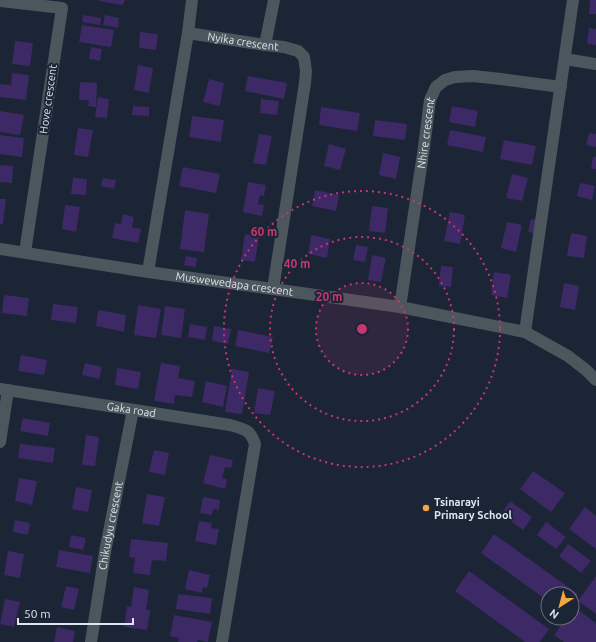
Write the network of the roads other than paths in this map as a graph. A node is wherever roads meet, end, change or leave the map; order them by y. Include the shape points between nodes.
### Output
1 (192, 0) edge
2 (274, 0) edge
3 (573, 0) edge
4 (0, 1) edge
5 (62, 4) edge
6 (188, 33) junction
7 (265, 45) junction
8 (565, 59) junction
9 (596, 64) edge
10 (561, 87) junction
11 (0, 249) edge
12 (26, 252) junction
13 (148, 272) junction
14 (273, 289) junction
15 (400, 307) junction
16 (525, 332) junction
17 (596, 380) edge
18 (4, 390) edge
19 (133, 410) junction
20 (0, 442) edge
21 (91, 642) edge
22 (222, 642) edge

1 - 6 street
2 - 7 street
3 - 8 street
4 - 5 street, Hove crescent
5 - 12 street, Hove crescent
6 - 7 street, Nyika crescent
6 - 13 street
7 - 14 street, Nyika crescent via 298,51 304,57 306,71
8 - 9 street
8 - 10 street
10 - 15 street, Nhire crescent via 473,76 455,77 445,80 436,87 430,100
10 - 16 street
11 - 12 street, Muswewedapa crescent
12 - 13 street, Muswewedapa crescent
13 - 14 street, Muswewedapa crescent
14 - 15 street, Muswewedapa crescent
15 - 16 street, Muswewedapa crescent
16 - 17 street, Muswewedapa crescent via 568,356
18 - 19 street, Gaka road
18 - 20 street
19 - 21 street, Chikudyu crescent via 105,552
19 - 22 street, Gaka road via 230,425 246,429 252,435 255,444

